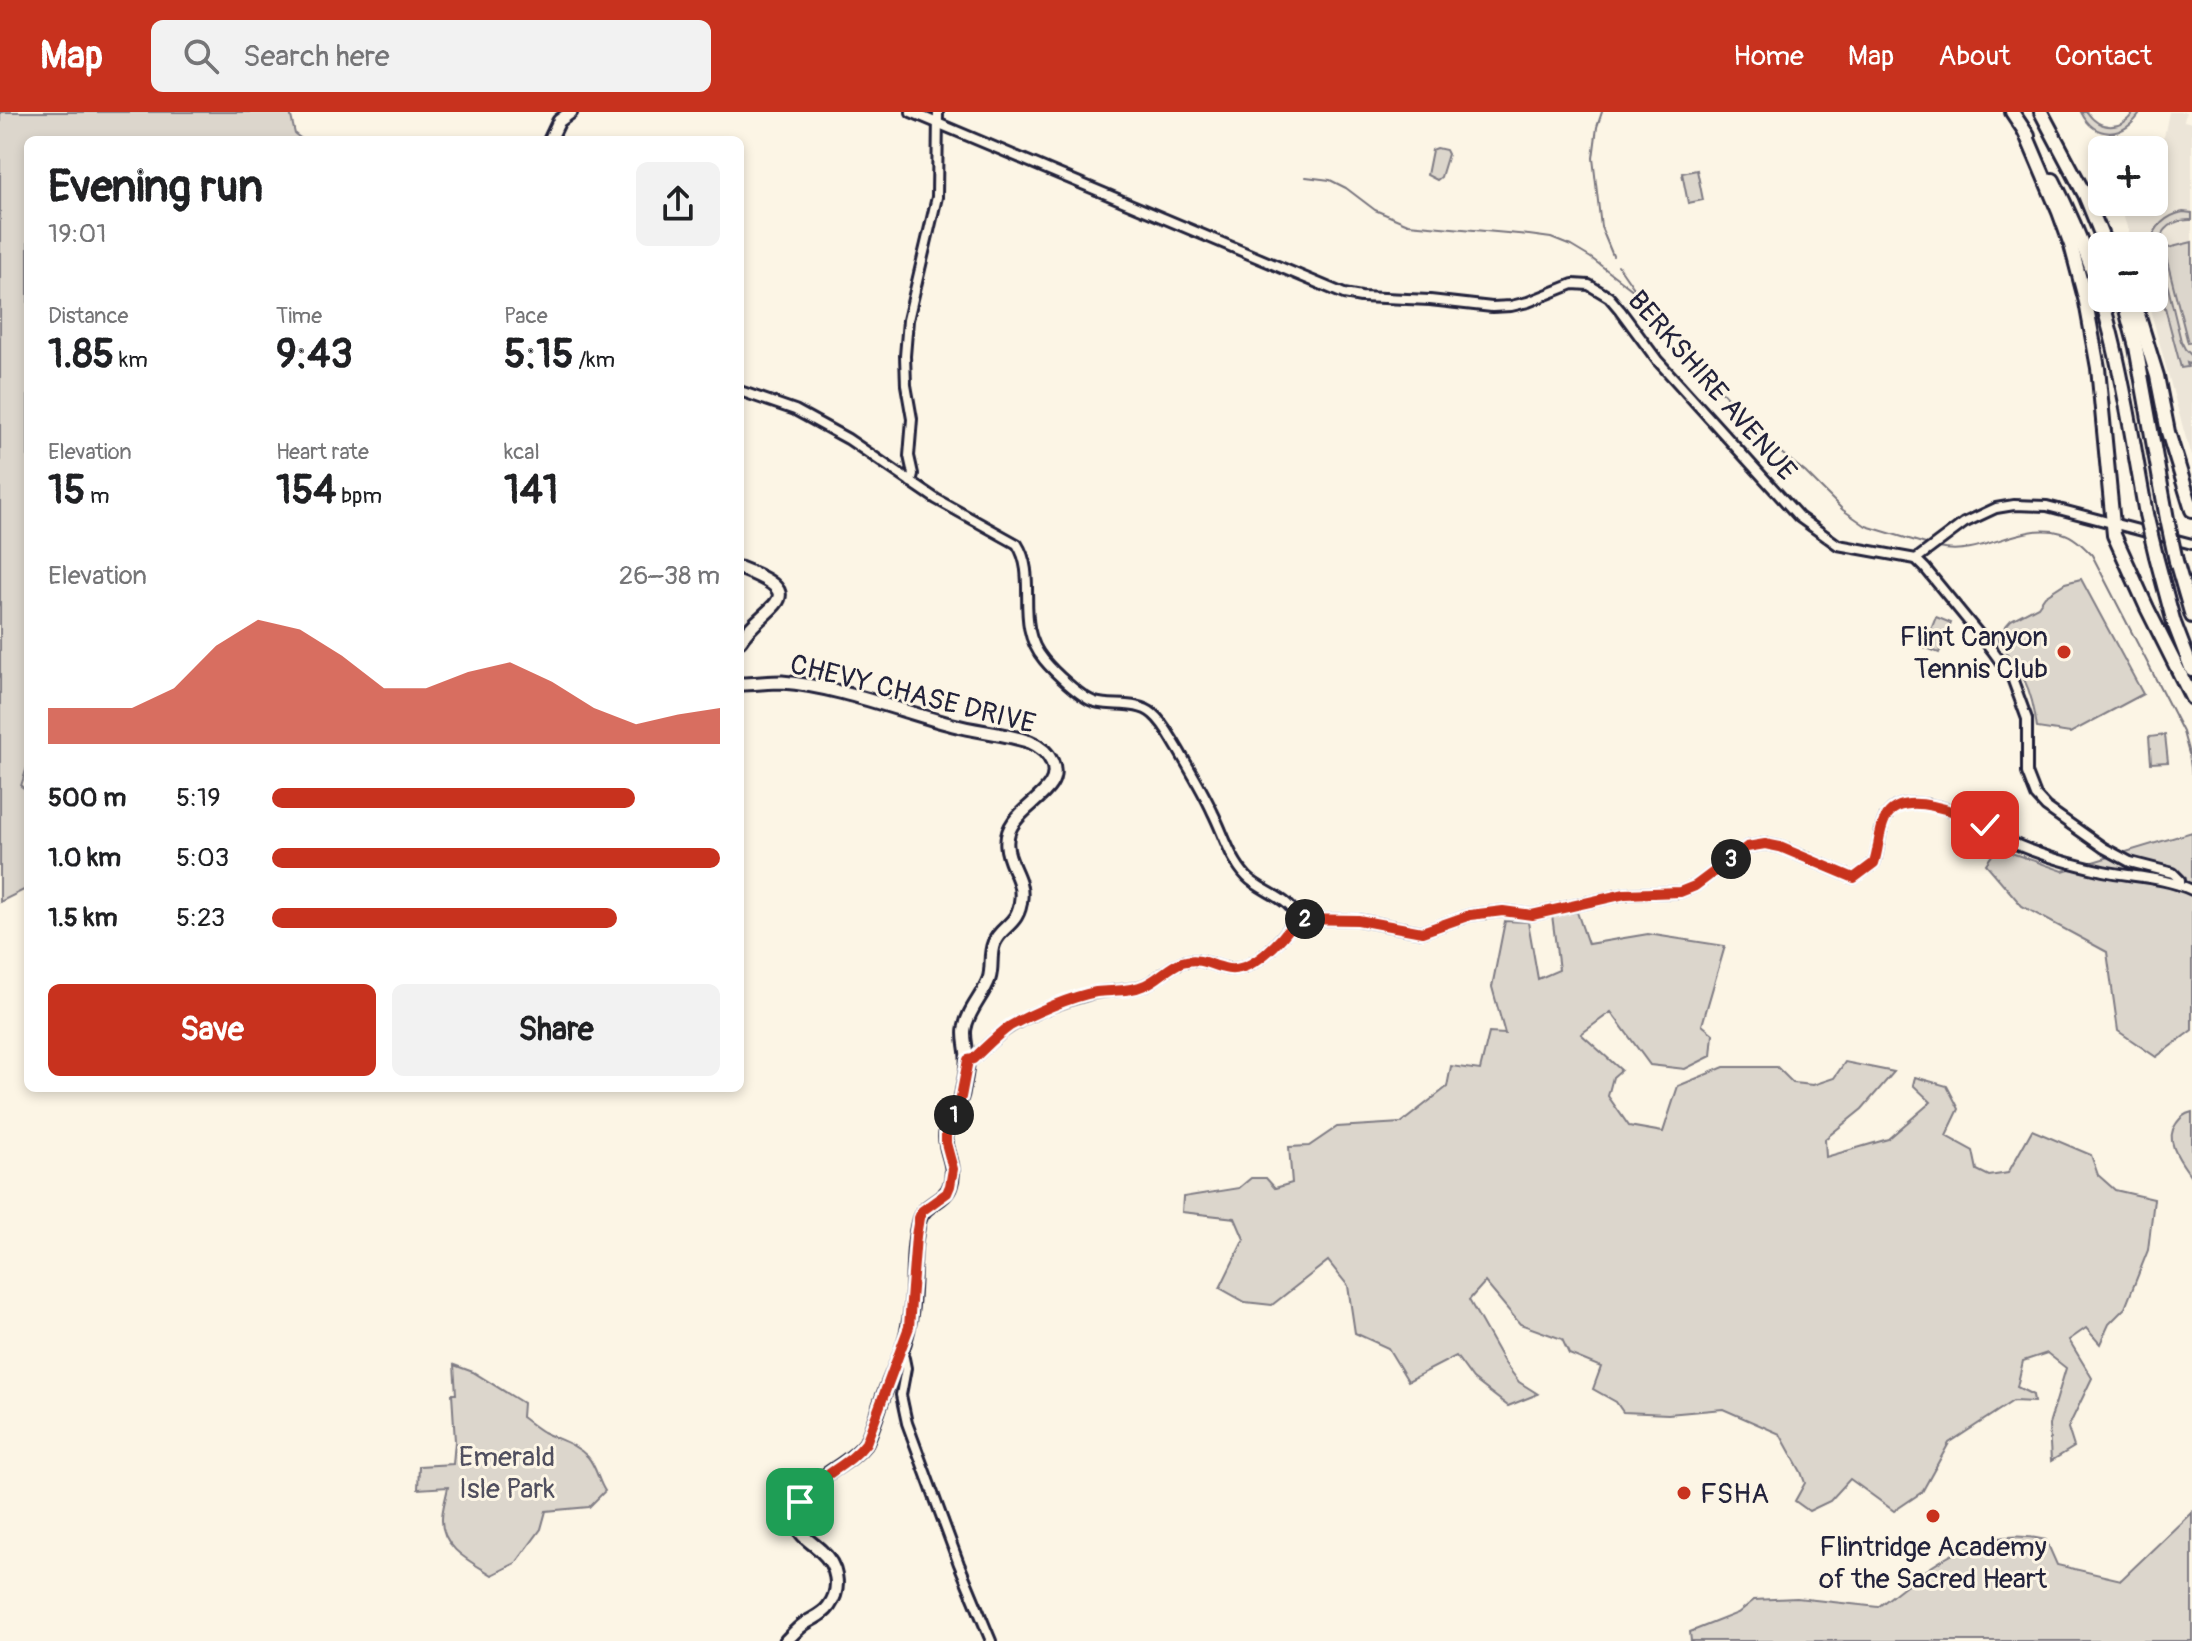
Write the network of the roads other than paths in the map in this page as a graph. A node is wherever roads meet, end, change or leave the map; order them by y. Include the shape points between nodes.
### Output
1 (571, 112) edge
2 (911, 112) edge
3 (938, 112) edge
4 (2012, 112) edge
5 (2043, 112) edge
6 (938, 123) junction
7 (2025, 132) junction
8 (551, 136) edge
9 (2100, 232) edge
10 (2127, 312) edge
11 (2137, 312) edge
12 (744, 392) edge
13 (911, 482) junction
14 (2192, 510) edge
15 (2111, 522) junction
16 (2192, 544) edge
17 (1920, 556) junction
18 (744, 570) edge
19 (2192, 616) edge
20 (744, 636) edge
21 (2192, 670) edge
22 (744, 684) edge
23 (2192, 698) edge
24 (2180, 885) junction
25 (2192, 890) edge
26 (1296, 919) junction
27 (966, 1043) junction
28 (982, 1050) junction
29 (968, 1060) junction
30 (900, 1353) junction
31 (786, 1641) edge
32 (991, 1641) edge

1 - 8 main road
2 - 6 street, BERKSHIRE AVENUE
3 - 6 street
4 - 7 highway
5 - 9 highway
6 - 13 street via 937,197 908,320 905,356
6 - 17 street, BERKSHIRE AVENUE via 1344,294 1502,306 1573,284 1589,285 1615,303 1657,360 1799,517 1838,545
7 - 15 highway via 2063,223 2086,302 2098,368
7 - 21 highway, bridge via 2064,202 2092,269 2111,333 2156,556
10 - 19 highway, bridge via 2176,561
11 - 14 highway
12 - 13 street via 795,410
13 - 26 street via 1017,544 1025,563 1028,624 1039,654 1085,698 1155,715 1196,780 1244,874 1294,909
15 - 16 street
15 - 17 street via 2047,506 1996,508
15 - 23 highway
17 - 24 street via 2012,678 2027,719 2027,773 2036,796 2104,848 2130,862 2173,873
18 - 20 main road via 772,583 779,595 776,606
22 - 27 main road, CHEVY CHASE DRIVE via 783,682 883,704 1029,742 1052,762 1050,787 1009,829 1007,847 1021,901 1016,917 994,942 990,976 967,1018
24 - 25 street
24 - 26 street via 2037,852 1961,813 1922,805 1890,811 1874,863 1854,878 1765,844 1747,847 1680,892 1625,894 1532,915 1470,915 1422,932 1358,920
26 - 28 street via 1256,962 1225,969 1206,961 1184,962 1146,985 1049,1008 1008,1027
27 - 28 street
27 - 29 main road, CHEVY CHASE DRIVE
28 - 29 street
29 - 30 main road, CHEVY CHASE DRIVE via 961,1097 946,1132 953,1169 950,1186 919,1218 909,1327
30 - 31 main road, CHEVY CHASE DRIVE via 866,1443 800,1502 799,1530 829,1559 837,1588 826,1610
30 - 32 street via 906,1368 901,1395 907,1423

